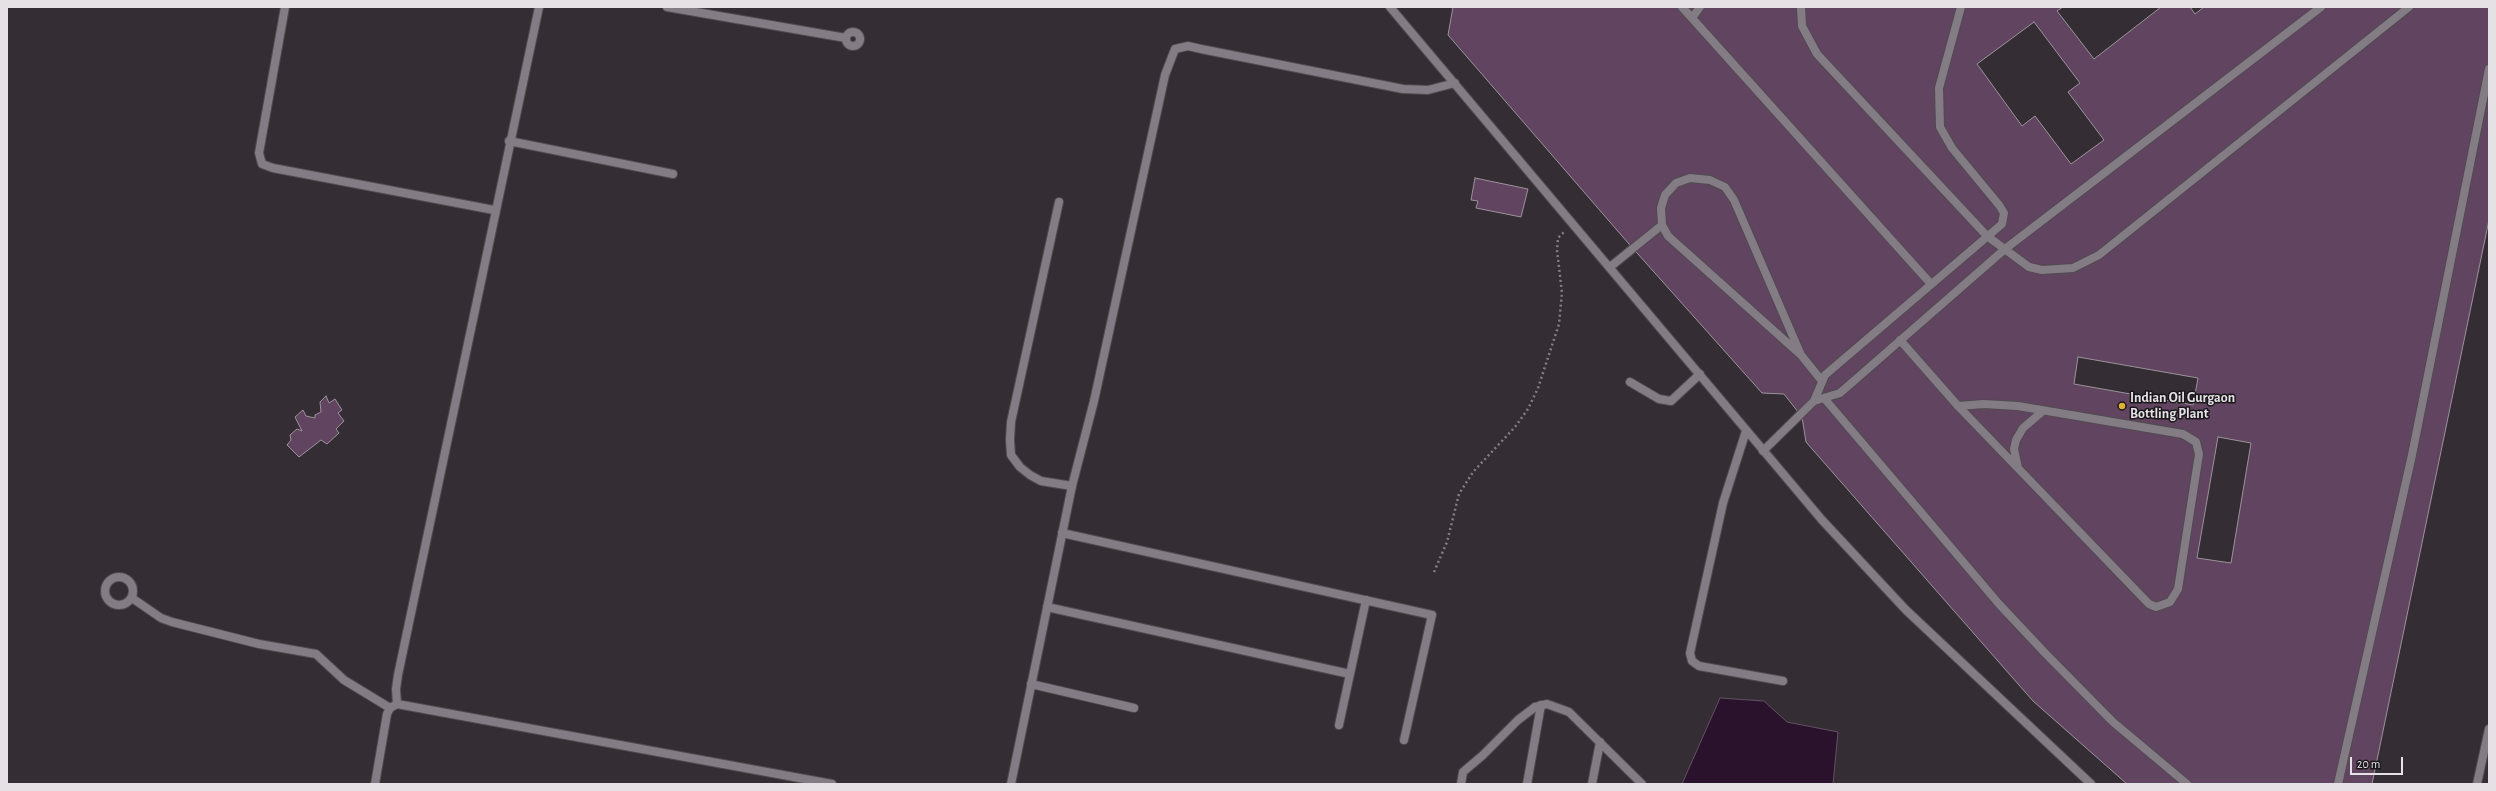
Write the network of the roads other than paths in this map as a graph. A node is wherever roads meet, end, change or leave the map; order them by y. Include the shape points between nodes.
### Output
1 (285, 7) edge
2 (539, 7) edge
3 (667, 7) edge
4 (1390, 7) edge
5 (1682, 7) edge
6 (1700, 7) edge
7 (1801, 7) edge
8 (1961, 7) edge
9 (2321, 7) edge
10 (2409, 7) edge
11 (1692, 18) junction
12 (846, 38) dead end
13 (2489, 69) edge
14 (1455, 83) junction
15 (509, 141) junction
16 (674, 174) dead end
17 (1059, 202) dead end
18 (494, 210) junction
19 (1662, 225) junction
20 (1987, 236) junction
21 (2005, 249) junction
22 (1610, 267) junction
23 (1931, 284) junction
24 (1900, 340) junction
25 (1801, 354) junction
26 (1700, 374) junction
27 (1630, 382) dead end
28 (1822, 382) junction
29 (1824, 398) junction
30 (1814, 401) junction
31 (1958, 406) junction
32 (2043, 411) junction
33 (1746, 431) junction
34 (1763, 451) junction
35 (2018, 469) junction
36 (1072, 486) junction
37 (1062, 532) junction
38 (132, 598) dead end
39 (1366, 600) junction
40 (1047, 607) junction
41 (1350, 674) junction
42 (1783, 682) dead end
43 (1031, 684) junction
44 (398, 704) junction
45 (1541, 705) junction
46 (390, 708) junction
47 (1134, 708) dead end
48 (1339, 725) dead end
49 (2489, 729) edge
50 (1404, 740) dead end
51 (1600, 742) junction
52 (375, 784) edge
53 (832, 784) edge
54 (1011, 784) edge
55 (1461, 784) edge
56 (1527, 784) edge
57 (1592, 784) edge
58 (1642, 784) edge
59 (2091, 784) edge
60 (2187, 784) edge
61 (2338, 784) edge
62 (2477, 784) edge

1 - 18 street via 259,153 262,164
2 - 15 street
3 - 12 street
4 - 14 street
5 - 11 street
6 - 11 street
7 - 20 street via 1802,26 1818,54
8 - 20 street via 1939,88 1939,120 1944,136 2004,213 2002,224
9 - 21 street
10 - 21 street via 2100,255 2073,268 2042,270 2029,267
11 - 23 street
13 - 61 street via 2412,455
14 - 22 street
14 - 36 street via 1428,90 1403,89 1194,48 1175,49 1165,75 1094,401
15 - 16 street
15 - 18 street
17 - 36 street via 1011,422 1010,440 1011,455 1030,476 1041,481
18 - 44 street via 398,675
19 - 22 street
19 - 25 street via 1668,236
19 - 25 street via 1661,208 1665,195 1676,183 1690,178 1710,180 1725,187 1734,200
20 - 21 street
20 - 23 street
21 - 24 street
22 - 26 street
23 - 28 street via 1825,375
24 - 29 street via 1840,393
24 - 31 street
25 - 28 street
26 - 27 street via 1672,401 1659,399
26 - 33 street
28 - 30 street
29 - 30 street
29 - 60 street via 2045,653 2113,722
30 - 34 street
31 - 32 street via 1996,404
31 - 35 street
32 - 35 street via 2023,428 2016,440 2014,449
32 - 35 street via 2183,434 2196,442 2199,454 2178,589 2170,602 2156,607 2149,604
33 - 34 street
33 - 42 street via 1723,503 1690,653 1692,661 1699,666
34 - 59 street via 1838,538 1906,610
36 - 37 street
37 - 39 street
37 - 40 street
38 - 46 street via 172,622 259,644 316,654 344,680
39 - 41 street
39 - 50 street via 1432,615
40 - 41 street
40 - 43 street
41 - 48 street
43 - 47 street
43 - 54 street
44 - 46 street
44 - 53 street
45 - 51 street via 1553,705 1569,712
45 - 55 street via 1518,720 1484,755 1463,772
45 - 56 street
46 - 52 street
49 - 62 street
51 - 57 street
51 - 58 street

